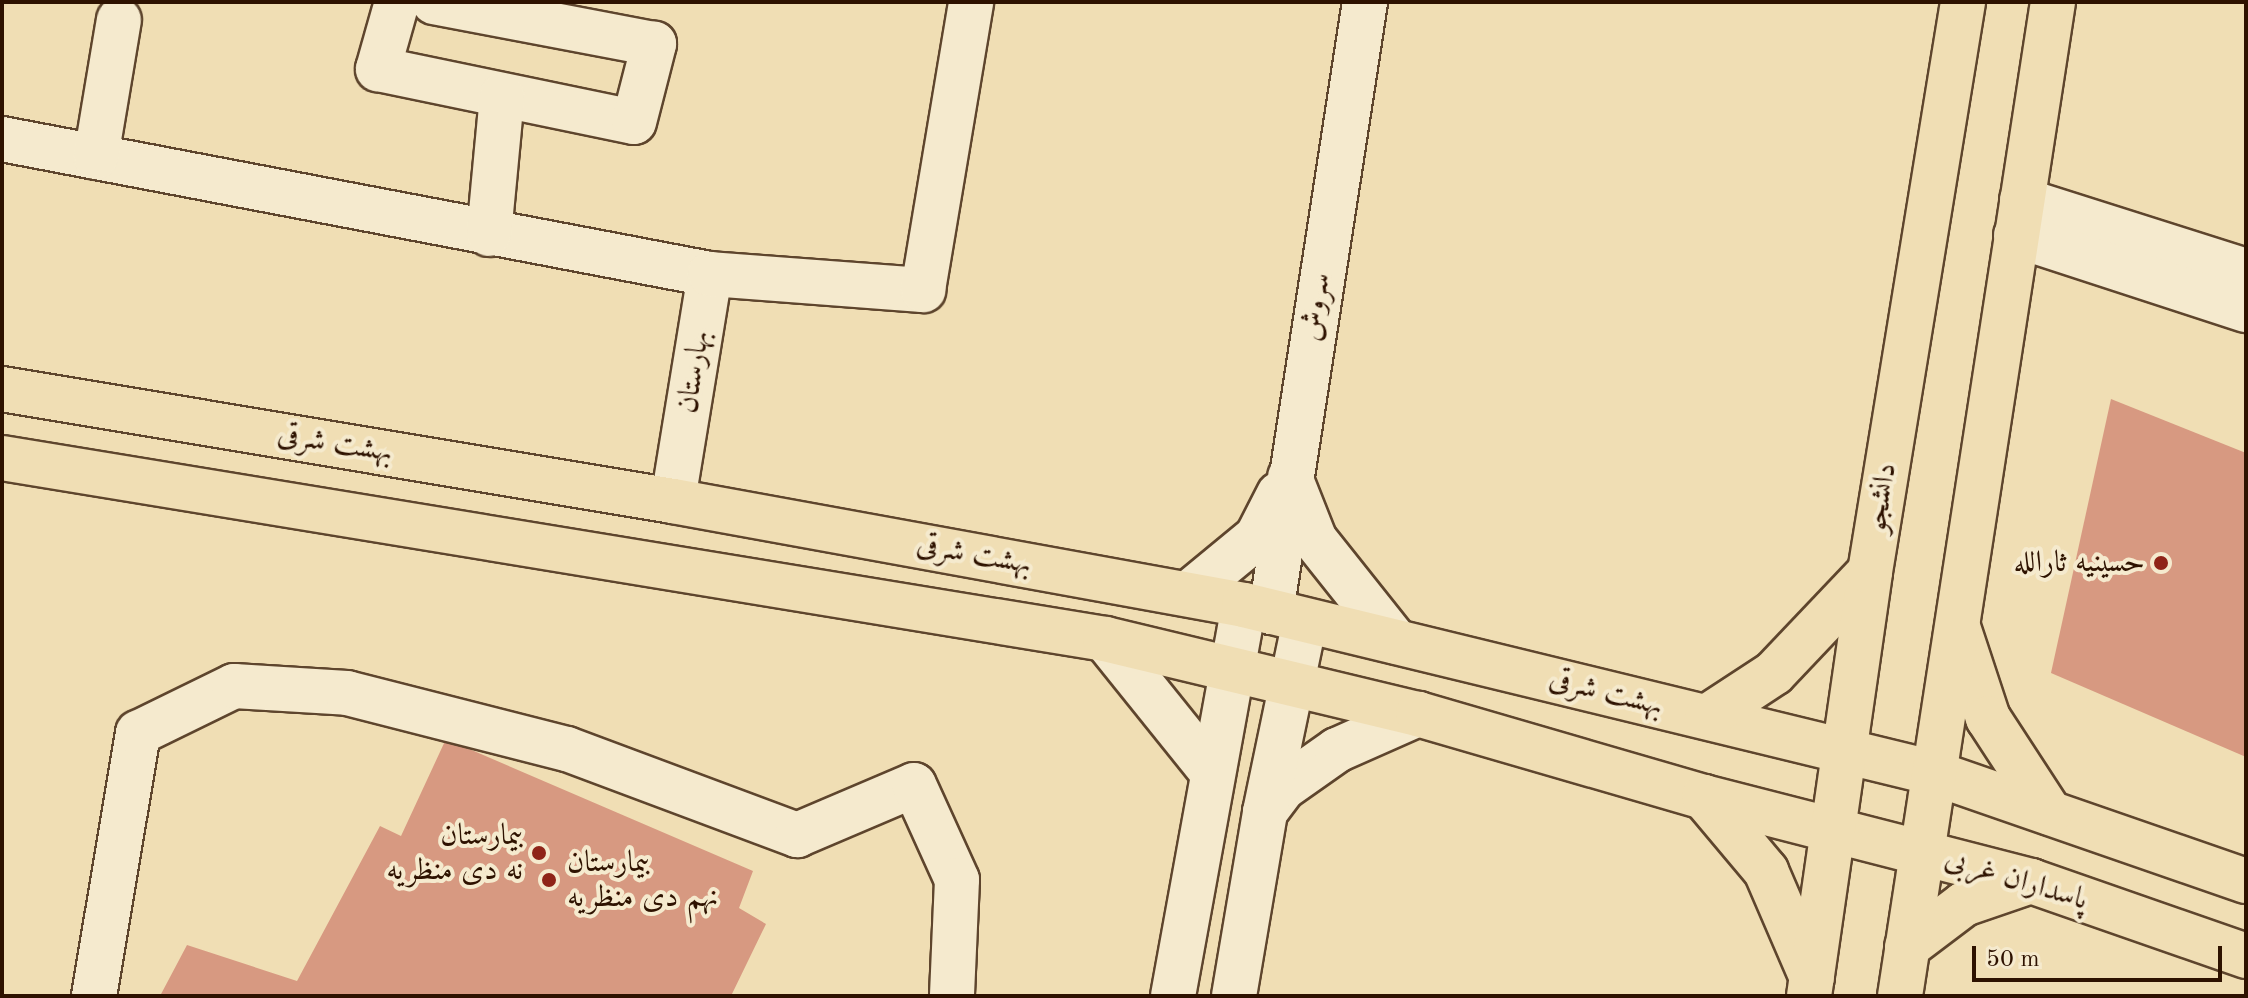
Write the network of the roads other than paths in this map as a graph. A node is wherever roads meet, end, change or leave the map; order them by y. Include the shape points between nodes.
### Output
1 (397, 2) edge
2 (434, 2) edge
3 (971, 2) edge
4 (1365, 2) edge
5 (1963, 2) edge
6 (2053, 2) edge
7 (119, 20) dead end
8 (502, 96) junction
9 (2, 139) edge
10 (96, 157) junction
11 (2019, 217) junction
12 (489, 234) junction
13 (2246, 271) edge
14 (695, 273) junction
15 (2246, 310) edge
16 (2, 389) edge
17 (2, 458) edge
18 (1289, 474) junction
19 (673, 501) junction
20 (1870, 572) junction
21 (1189, 593) junction
22 (1273, 613) junction
23 (1955, 618) junction
24 (1105, 639) junction
25 (1396, 642) junction
26 (1231, 669) junction
27 (1293, 683) junction
28 (1418, 714) junction
29 (1707, 717) junction
30 (1845, 754) junction
31 (1211, 771) junction
32 (1934, 773) junction
33 (1704, 797) junction
34 (1265, 812) junction
35 (2050, 813) junction
36 (1835, 829) junction
37 (1922, 851) junction
38 (2031, 881) junction
39 (2246, 881) edge
40 (1907, 947) junction
41 (2246, 956) edge
42 (1811, 987) edge
43 (94, 996) edge
44 (952, 996) edge
45 (1173, 996) edge
46 (1234, 996) edge
47 (1900, 996) edge

1 - 8 street via 378,69
2 - 8 street via 654,44 634,122
3 - 14 street via 923,290
4 - 18 street, سروش
5 - 20 main road, دانشجو
6 - 11 main road
7 - 10 street
8 - 12 street
9 - 10 street
10 - 12 street
11 - 13 street
11 - 15 street
11 - 23 main road
12 - 14 street
14 - 19 street, بهارستان
16 - 19 main road, بهشت شرقی
17 - 24 main road, بهشت شرقی
18 - 21 street via 1257,537
18 - 22 street, سروش
18 - 25 street via 1315,540
19 - 21 main road, بهشت شرقی
20 - 29 main road via 1774,673
20 - 30 main road, دانشجو
21 - 22 main road, بهشت شرقی
22 - 25 main road, بهشت شرقی
22 - 26 street, سروش
22 - 27 street, سروش
23 - 32 main road
23 - 35 main road via 1988,718
24 - 26 main road, بهشت شرقی
24 - 31 street
25 - 29 main road, بهشت شرقی
26 - 27 main road, بهشت شرقی
26 - 31 street, سروش
27 - 28 main road, بهشت شرقی
27 - 34 street, سروش
28 - 33 main road, بهشت شرقی
28 - 34 street via 1337,750 1283,788
29 - 30 main road, بهشت شرقی
30 - 32 main road, بهشت شرقی
30 - 36 main road, دانشجو
31 - 45 street, سروش
32 - 35 main road
32 - 37 main road
33 - 36 main road, بهشت شرقی
33 - 42 main road via 1766,871
34 - 46 street, سروش
35 - 39 main road
36 - 37 main road, بهشت شرقی
36 - 42 main road, دانشجو
37 - 38 main road, پاسداران غربی
37 - 40 main road
38 - 40 main road via 1964,904
38 - 41 main road, پاسداران غربی
40 - 47 main road
43 - 44 street via 138,733 234,686 347,693 567,749 797,835 914,785 957,880

